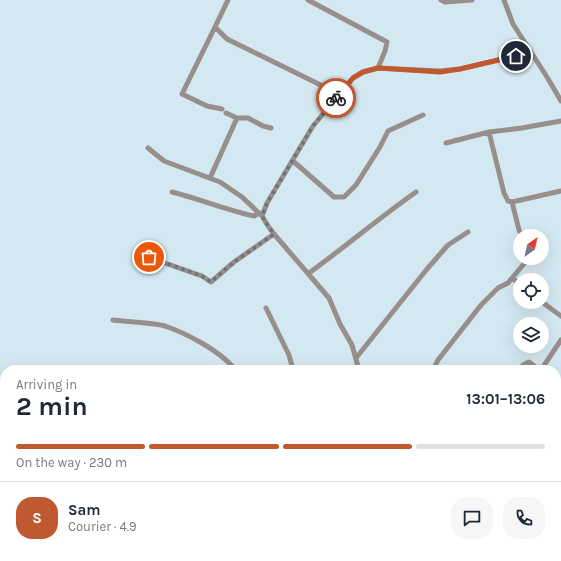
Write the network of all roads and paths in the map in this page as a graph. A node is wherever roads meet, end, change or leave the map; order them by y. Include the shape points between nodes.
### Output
1 (228, 0) edge
2 (308, 0) edge
3 (441, 0) edge
4 (472, 0) edge
5 (504, 0) edge
6 (215, 27) junction
7 (531, 52) junction
8 (378, 68) junction
9 (339, 94) junction
10 (561, 101) edge
11 (423, 115) dead end
12 (237, 118) junction
13 (561, 121) edge
14 (271, 128) dead end
15 (489, 132) junction
16 (446, 143) dead end
17 (148, 148) dead end
18 (293, 161) junction
19 (210, 178) junction
20 (561, 191) edge
21 (172, 192) dead end
22 (416, 192) dead end
23 (512, 202) junction
24 (260, 215) junction
25 (519, 229) edge
26 (468, 232) dead end
27 (274, 234) junction
28 (136, 253) dead end
29 (523, 265) edge
30 (309, 274) junction
31 (512, 278) joint
32 (549, 307) edge
33 (266, 308) dead end
34 (561, 316) edge
35 (112, 320) dead end
36 (561, 340) edge
37 (356, 358) junction
38 (231, 365) edge
39 (291, 365) edge
40 (358, 365) edge
41 (436, 365) edge
42 (523, 365) edge
43 (533, 365) edge
44 (544, 365) edge

1 - 6 street
2 - 8 street via 387,42
3 - 4 street
5 - 7 street via 513,24
6 - 9 street via 227,38
6 - 12 street via 182,94
7 - 8 street via 440,72
7 - 10 street
8 - 9 street via 353,78
9 - 18 street via 313,126
11 - 18 street via 388,131 356,186 344,197 334,197
12 - 14 street via 248,118
12 - 19 street
13 - 15 street
15 - 16 street
15 - 23 street via 504,193
17 - 19 street via 164,161
18 - 24 street
19 - 24 street via 242,197
20 - 23 street
21 - 24 street via 242,214
22 - 30 street
23 - 25 street
24 - 27 street
26 - 37 street via 448,246 427,269
27 - 28 street via 211,282 202,276
27 - 30 street
29 - 31 street
30 - 37 street via 329,298
31 - 41 street via 481,305
32 - 34 street
33 - 39 street
35 - 38 street via 164,326 203,343
36 - 44 street
37 - 40 street
42 - 43 street via 529,362

